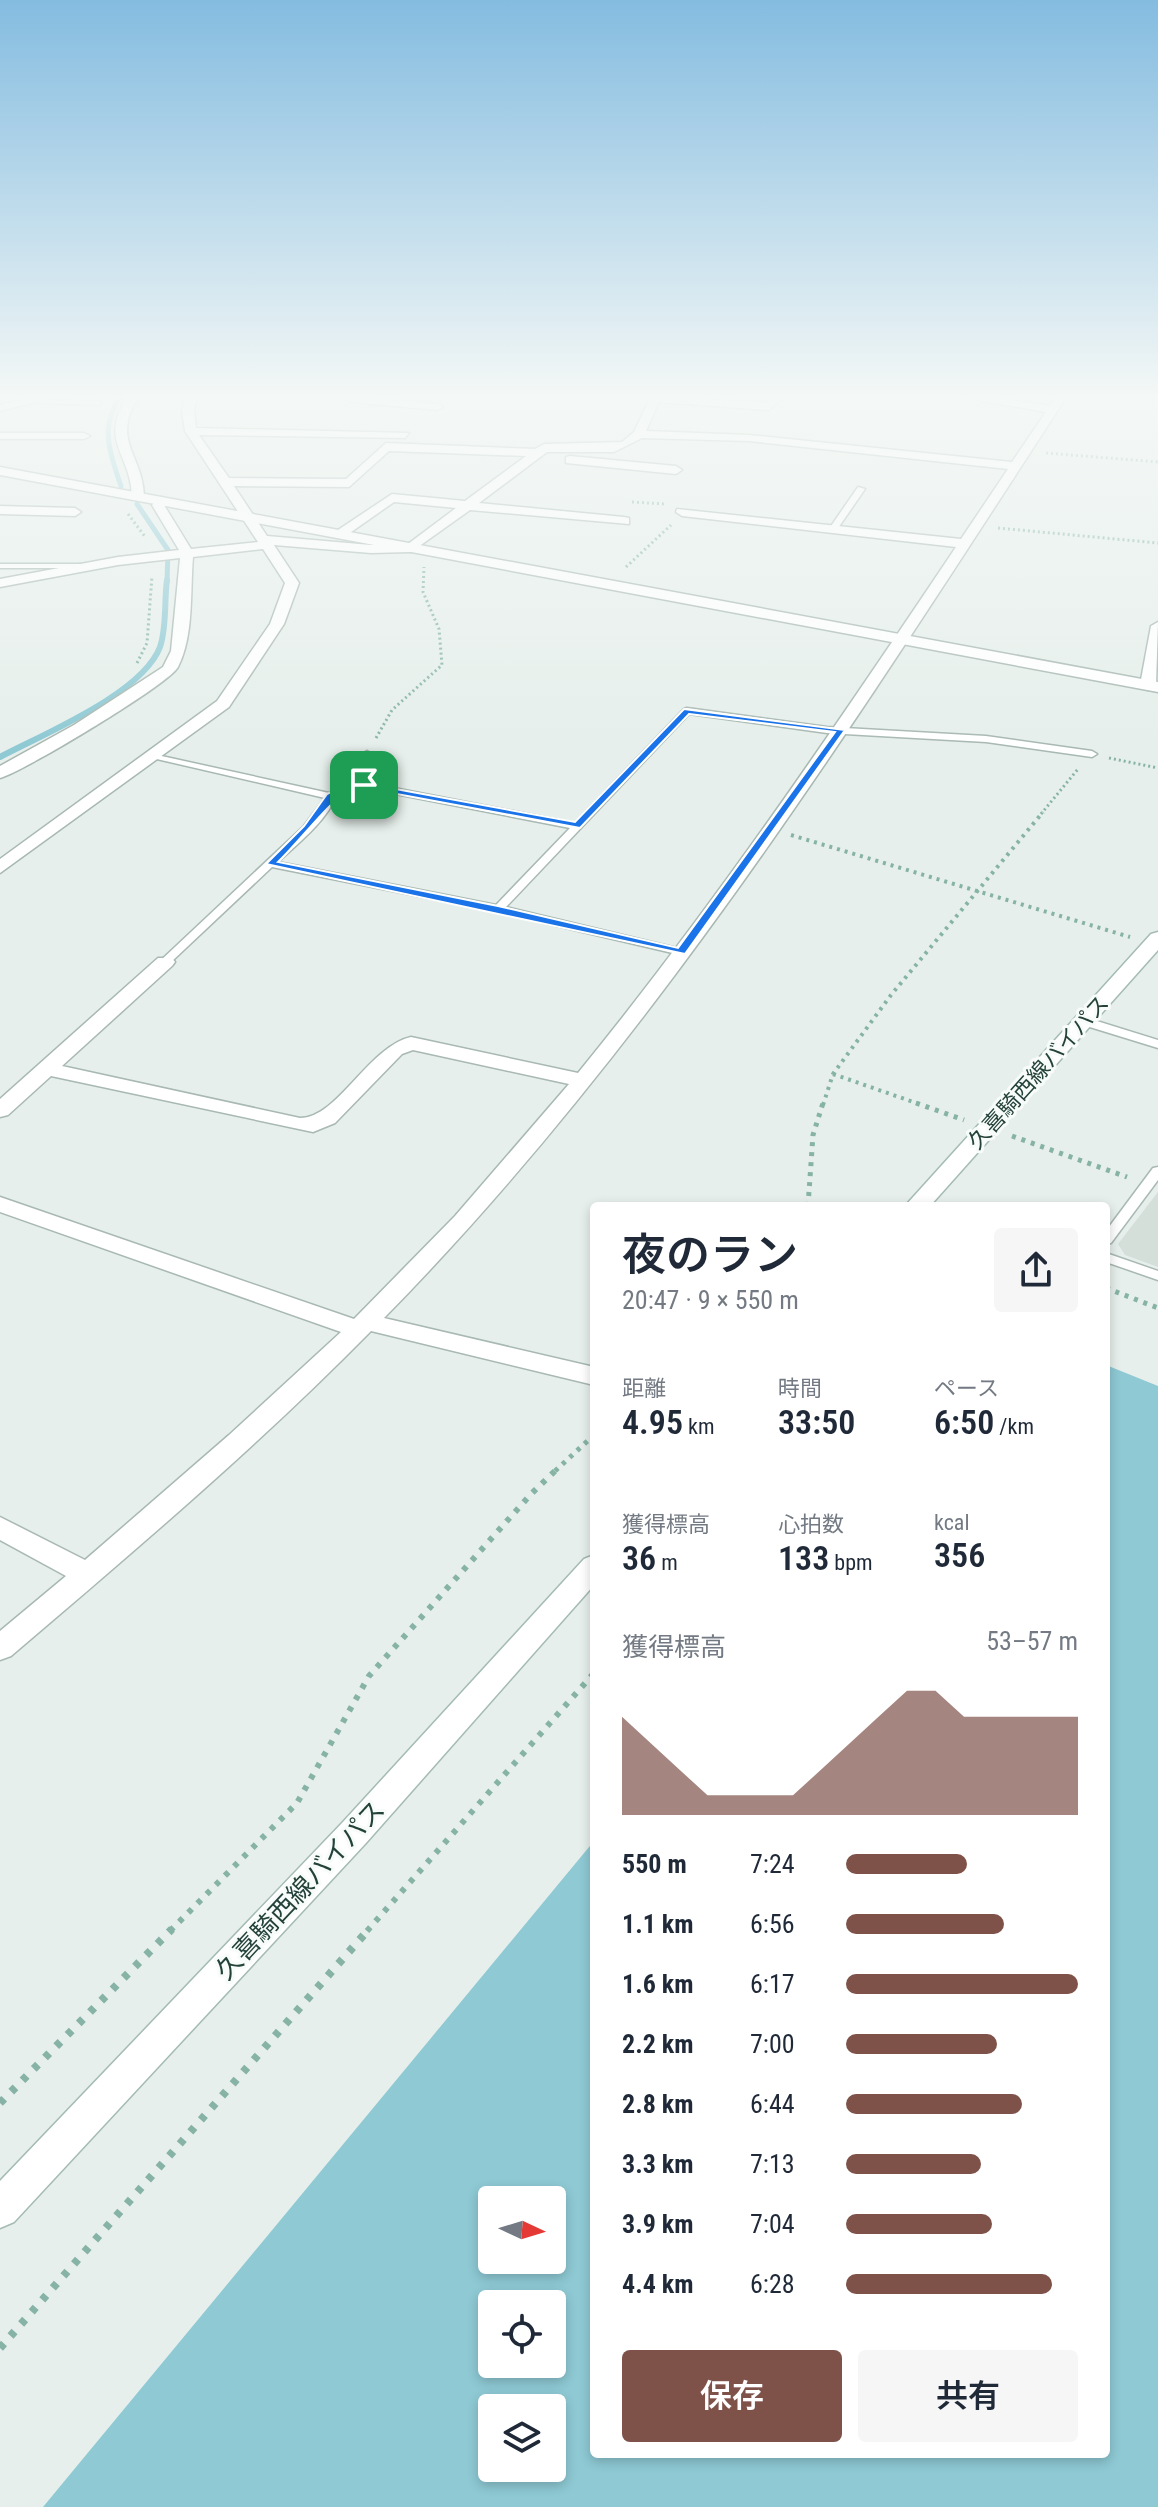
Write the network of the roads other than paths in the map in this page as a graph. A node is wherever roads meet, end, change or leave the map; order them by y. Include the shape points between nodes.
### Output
1 (161, 513) edge
2 (225, 513) edge
3 (243, 513) edge
4 (370, 513) edge
5 (458, 513) edge
6 (540, 513) edge
7 (691, 513) edge
8 (844, 513) edge
9 (986, 513) edge
10 (246, 517) junction
11 (624, 521) dead end
12 (833, 529) junction
13 (339, 534) junction
14 (266, 542) junction
15 (967, 544) junction
16 (418, 549) junction
17 (187, 553) junction
18 (0, 566) edge
19 (90, 566) junction
20 (0, 583) edge
21 (1158, 626) edge
22 (903, 640) junction
23 (1153, 686) edge
24 (841, 730) junction
25 (367, 754) road end
26 (1092, 754) road end
27 (151, 755) junction
28 (0, 773) edge
29 (352, 783) junction
30 (330, 796) junction
31 (577, 826) junction
32 (271, 864) junction
33 (0, 868) edge
34 (498, 909) junction
35 (1156, 941) edge
36 (681, 952) junction
37 (165, 962) joint
38 (1084, 1021) junction
39 (1158, 1044) edge
40 (48, 1069) junction
41 (582, 1080) junction
42 (0, 1110) edge
43 (1158, 1171) edge
44 (921, 1202) edge
45 (0, 1204) edge
46 (1110, 1235) edge
47 (1110, 1258) edge
48 (1158, 1276) edge
49 (362, 1325) junction
50 (590, 1375) edge
51 (0, 1527) edge
52 (590, 1570) edge
53 (88, 1575) junction
54 (0, 1648) edge
55 (0, 2209) edge

1 - 17 street
2 - 10 street
3 - 10 street
4 - 13 street
5 - 16 street
6 - 11 street
7 - 12 street
8 - 12 lane
9 - 15 street
10 - 13 street
10 - 14 street
12 - 15 street
13 - 16 street
14 - 16 street
14 - 17 street
14 - 27 street via 292,583 277,624 223,704
15 - 22 street
16 - 22 street
17 - 19 street
17 - 28 street via 178,651 169,670
18 - 19 lane
19 - 20 street
21 - 23 street
22 - 23 street
22 - 24 street
24 - 26 lane via 986,739
24 - 31 lane via 687,711
24 - 36 street
25 - 29 lane
27 - 30 lane
27 - 33 street
29 - 30 lane
29 - 31 lane
30 - 32 lane via 308,828
31 - 34 lane
32 - 34 lane
32 - 37 lane
34 - 36 lane
35 - 38 street, 久喜騎西線バイパス
36 - 41 street
37 - 40 street
38 - 39 lane
38 - 44 street, 久喜騎西線バイパス
40 - 41 street via 300,1125 327,1118 395,1050 411,1043
40 - 42 street
41 - 49 street via 462,1222
43 - 46 lane
45 - 49 street
47 - 48 lane
49 - 50 street
49 - 53 street via 247,1436
51 - 53 street
52 - 55 street, 久喜騎西線バイパス via 354,1833
53 - 54 street

